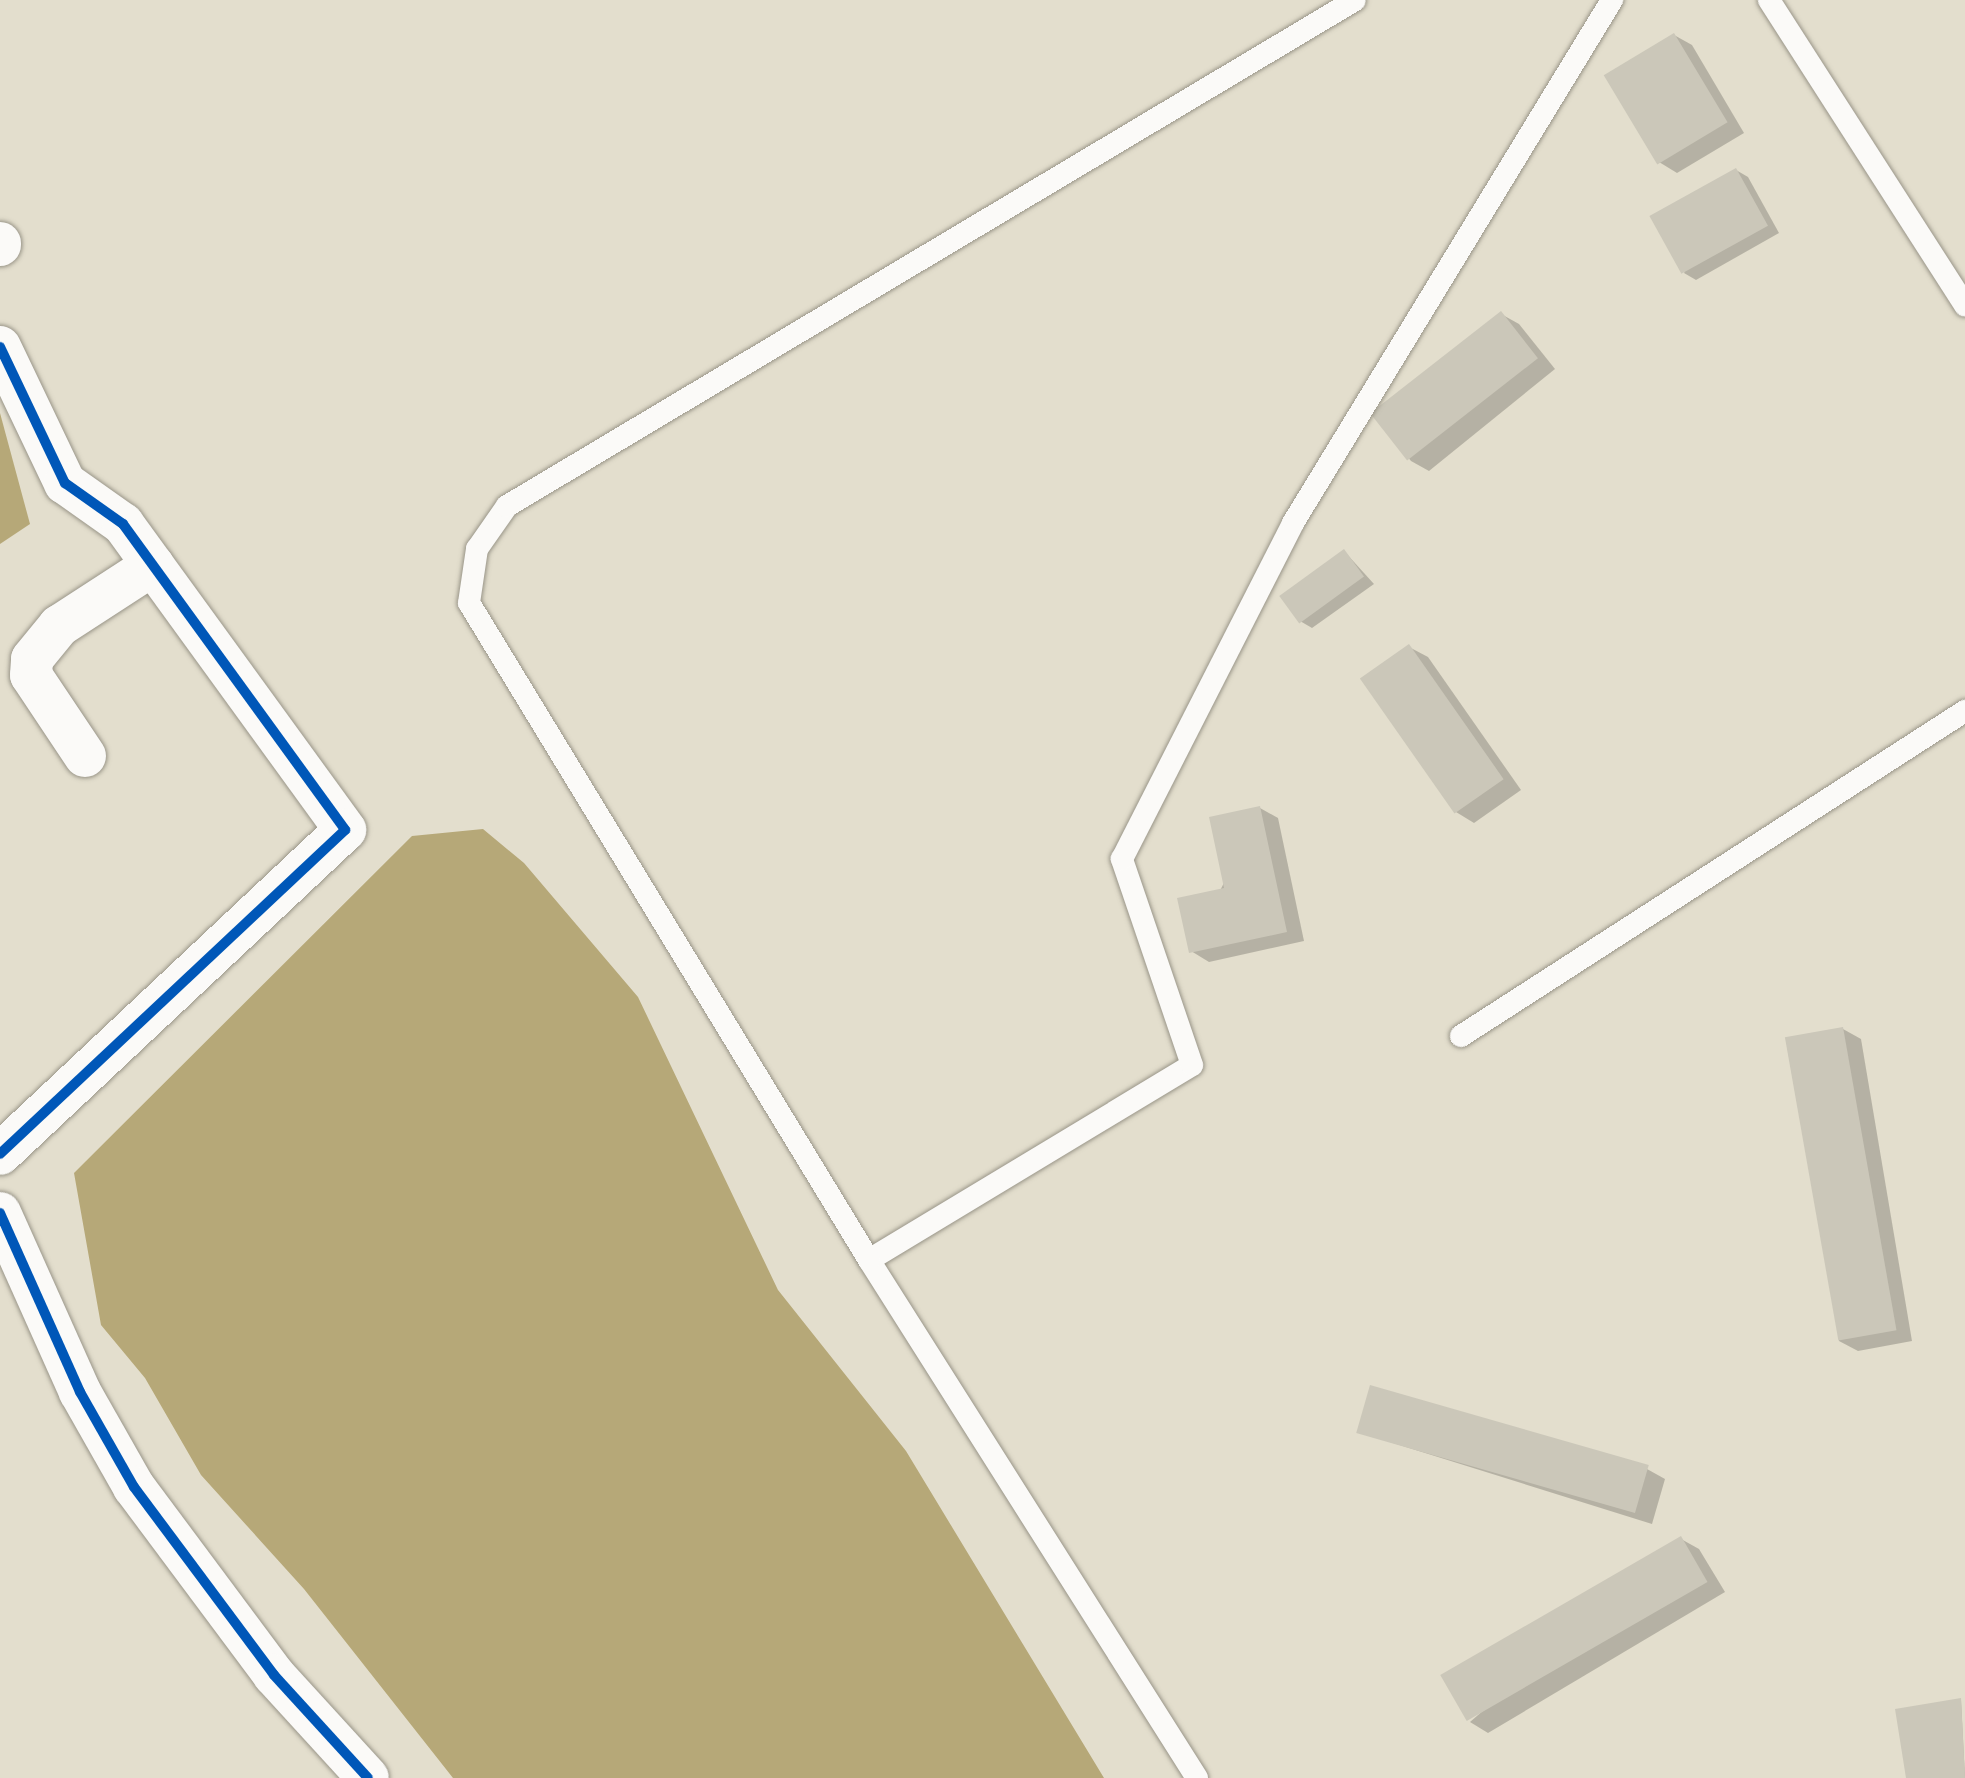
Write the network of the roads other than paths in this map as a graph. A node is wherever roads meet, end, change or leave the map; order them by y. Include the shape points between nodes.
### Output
1 (1355, 0) edge
2 (1612, 0) edge
3 (1769, 0) edge
4 (1965, 305) edge
5 (0, 347) edge
6 (153, 565) junction
7 (1965, 711) edge
8 (85, 756) dead end
9 (1461, 1036) dead end
10 (0, 1154) edge
11 (0, 1213) edge
12 (869, 1260) junction
13 (368, 1778) edge
14 (1197, 1778) edge

1 - 12 lane via 507,506 477,549 469,603
2 - 12 lane via 1338,444 1122,859 1192,1065
3 - 4 lane
5 - 6 street via 65,483 123,524
6 - 8 street via 59,626 32,659 31,675
6 - 10 street via 345,830
7 - 9 lane
11 - 13 street via 80,1392 134,1487 274,1675
12 - 14 lane

